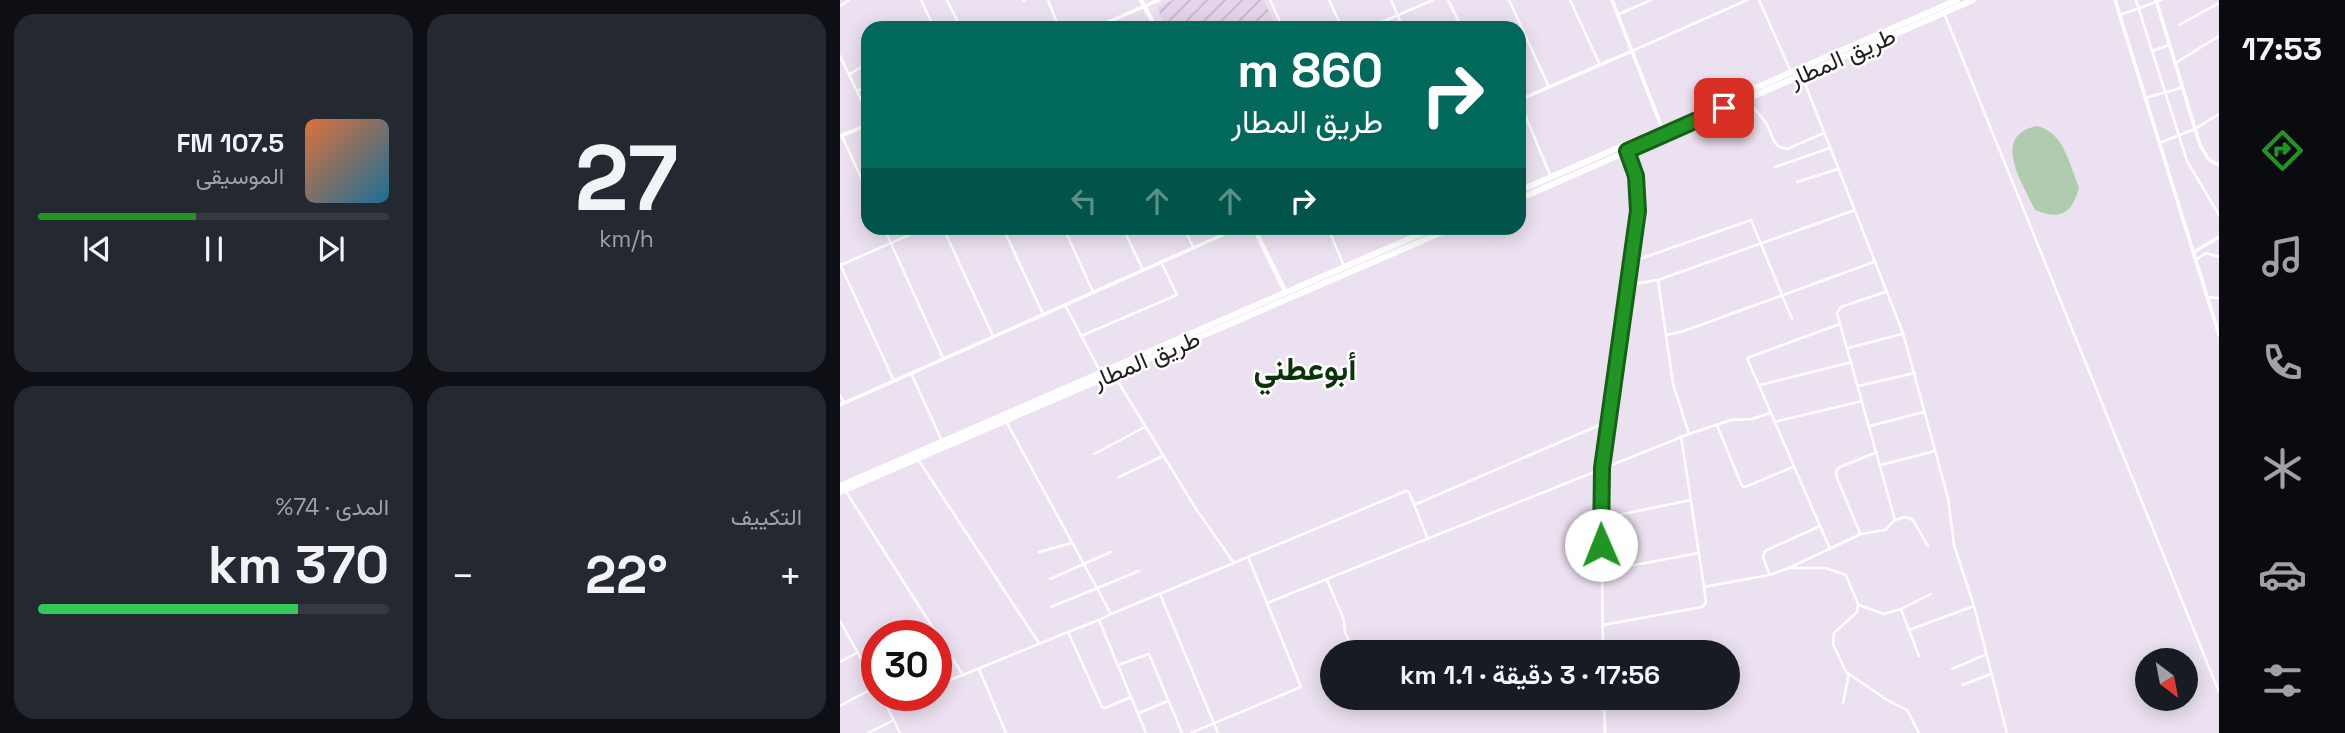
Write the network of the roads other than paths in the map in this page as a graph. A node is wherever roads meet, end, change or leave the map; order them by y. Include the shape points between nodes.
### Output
1 (849, 0) edge
2 (921, 0) edge
3 (947, 0) edge
4 (1048, 0) edge
5 (1142, 0) edge
6 (1159, 0) edge
7 (1270, 0) edge
8 (1329, 0) edge
9 (1391, 0) edge
10 (1433, 0) edge
11 (1448, 0) edge
12 (1509, 0) edge
13 (1570, 0) edge
14 (1612, 0) edge
15 (1651, 0) edge
16 (1747, 0) edge
17 (1759, 0) edge
18 (1958, 0) edge
19 (1973, 0) edge
20 (2115, 0) edge
21 (2136, 0) edge
22 (2162, 0) edge
23 (1639, 2) edge
24 (2156, 2) edge
25 (2219, 3) edge
26 (840, 6) edge
27 (1145, 6) junction
28 (1940, 6) junction
29 (2138, 9) junction
30 (1618, 14) junction
31 (2120, 15) junction
32 (1398, 16) junction
33 (931, 21) edge
34 (958, 21) edge
35 (1056, 21) edge
36 (1110, 21) edge
37 (1152, 21) edge
38 (1280, 21) edge
39 (1339, 21) edge
40 (1386, 21) edge
41 (1400, 21) edge
42 (1458, 21) edge
43 (1519, 21) edge
44 (2179, 25) dead end
45 (2219, 36) edge
46 (1526, 37) edge
47 (2169, 44) junction
48 (1632, 51) junction
49 (2152, 51) junction
50 (840, 56) edge
51 (2175, 64) junction
52 (1600, 65) junction
53 (861, 67) edge
54 (1791, 72) junction
55 (850, 74) junction
56 (1802, 76) junction
57 (1549, 87) junction
58 (2181, 88) junction
59 (861, 89) edge
60 (858, 91) junction
61 (2165, 93) junction
62 (1526, 97) edge
63 (861, 98) edge
64 (2145, 98) junction
65 (1746, 99) junction
66 (2219, 114) edge
67 (1526, 117) edge
68 (861, 128) edge
69 (1662, 128) junction
70 (2195, 129) junction
71 (1824, 133) junction
72 (841, 136) edge
73 (2178, 136) junction
74 (2159, 143) junction
75 (1830, 148) junction
76 (1627, 151) junction
77 (2219, 165) edge
78 (1775, 167) dead end
79 (1838, 169) junction
80 (1551, 177) junction
81 (861, 178) edge
82 (1797, 182) dead end
83 (1526, 188) edge
84 (1526, 196) edge
85 (1855, 210) junction
86 (2219, 215) edge
87 (887, 235) edge
88 (908, 235) edge
89 (946, 235) edge
90 (1006, 235) edge
91 (1067, 235) edge
92 (1126, 235) edge
93 (1187, 235) edge
94 (1221, 235) edge
95 (1257, 235) edge
96 (1331, 235) edge
97 (1417, 235) edge
98 (1435, 235) edge
99 (2219, 237) edge
100 (890, 242) junction
101 (1762, 243) junction
102 (1193, 247) junction
103 (2193, 253) junction
104 (2219, 257) edge
105 (2195, 260) junction
106 (1161, 262) junction
107 (1631, 262) junction
108 (1874, 262) junction
109 (840, 265) edge
110 (1344, 266) junction
111 (1143, 270) junction
112 (1658, 280) junction
113 (1627, 285) junction
114 (1093, 292) junction
115 (1285, 292) junction
116 (1885, 292) junction
117 (1783, 296) junction
118 (2207, 298) junction
119 (2219, 298) edge
120 (1065, 305) junction
121 (1043, 314) junction
122 (1792, 319) dead end
123 (2217, 322) edge
124 (1840, 324) junction
125 (1903, 333) junction
126 (1667, 335) junction
127 (2219, 335) edge
128 (993, 336) junction
129 (1081, 336) junction
130 (1847, 348) junction
131 (1154, 353) junction
132 (943, 359) junction
133 (1852, 362) junction
134 (911, 373) junction
135 (1101, 373) junction
136 (1915, 373) junction
137 (1113, 374) junction
138 (894, 381) junction
139 (1760, 385) junction
140 (1858, 386) junction
141 (840, 395) edge
142 (1862, 401) junction
143 (842, 404) edge
144 (1926, 412) junction
145 (1770, 413) junction
146 (1005, 420) junction
147 (1609, 421) junction
148 (1774, 422) junction
149 (1717, 425) junction
150 (1870, 426) junction
151 (1145, 427) junction
152 (975, 430) junction
153 (1689, 434) junction
154 (1681, 436) junction
155 (942, 441) junction
156 (1935, 451) junction
157 (1877, 452) junction
158 (1094, 454) dead end
159 (1163, 456) junction
160 (918, 458) junction
161 (1881, 465) junction
162 (1794, 466) junction
163 (1602, 468) junction
164 (1119, 477) dead end
165 (842, 489) edge
166 (1691, 500) junction
167 (1414, 505) junction
168 (1618, 515) dead end
169 (1895, 520) junction
170 (1820, 526) junction
171 (1861, 534) junction
172 (1428, 539) junction
173 (1072, 542) junction
174 (1928, 546) dead end
175 (1830, 549) junction
176 (1039, 552) dead end
177 (1111, 552) dead end
178 (1699, 552) junction
179 (1248, 557) junction
180 (1234, 563) junction
181 (1084, 564) junction
182 (1788, 568) junction
183 (1139, 571) dead end
184 (1602, 571) junction
185 (1769, 575) junction
186 (1050, 579) dead end
187 (1327, 580) junction
188 (1704, 587) junction
189 (1097, 589) junction
190 (1160, 594) junction
191 (1931, 594) dead end
192 (1267, 603) junction
193 (1858, 604) junction
194 (1974, 606) junction
195 (1051, 607) dead end
196 (1901, 609) junction
197 (1111, 614) junction
198 (1098, 620) junction
199 (840, 621) edge
200 (1603, 625) junction
201 (1909, 630) junction
202 (1068, 632) junction
203 (1349, 640) edge
204 (1603, 640) edge
205 (1040, 643) junction
206 (858, 652) junction
207 (1987, 654) junction
208 (1919, 656) dead end
209 (861, 657) edge
210 (840, 662) edge
211 (1118, 665) junction
212 (979, 669) junction
213 (1952, 669) dead end
214 (1849, 674) junction
215 (1991, 674) junction
216 (963, 675) junction
217 (952, 679) edge
218 (1962, 685) dead end
219 (2219, 692) edge
220 (861, 695) edge
221 (1131, 697) junction
222 (1168, 701) junction
223 (1843, 704) dead end
224 (840, 706) edge
225 (1604, 710) edge
226 (889, 711) edge
227 (1138, 713) junction
228 (894, 720) junction
229 (1214, 723) junction
230 (869, 733) edge
231 (900, 733) edge
232 (1006, 733) edge
233 (1146, 733) edge
234 (1182, 733) edge
235 (1191, 733) edge
236 (1218, 733) edge
237 (1605, 733) edge
238 (1919, 733) edge
239 (2007, 733) edge

1 - 26 street
2 - 33 street
3 - 34 street
4 - 35 street
5 - 27 main road
6 - 27 street
7 - 38 street
8 - 39 street
9 - 32 street
10 - 32 street
11 - 42 street
12 - 43 street
13 - 52 street
14 - 30 street
15 - 23 street
16 - 48 street
17 - 54 street
18 - 28 highway, طريق المطار
19 - 28 highway, طريق المطار
20 - 31 street
21 - 29 street
22 - 24 street
23 - 30 street
24 - 29 street
24 - 47 street
25 - 44 street
27 - 36 street
27 - 37 main road
28 - 54 highway, طريق المطار
28 - 56 highway, طريق المطار
28 - 219 street
29 - 31 street
29 - 49 street
30 - 48 street
31 - 64 street
32 - 40 street
32 - 41 street
45 - 51 street
46 - 57 street
47 - 49 street
47 - 51 street
48 - 52 street
48 - 69 street
49 - 61 street
50 - 55 street
51 - 58 street
52 - 57 street
53 - 55 street
54 - 69 highway, طريق المطار
55 - 60 street
56 - 65 highway, طريق المطار
56 - 71 street
57 - 62 street
58 - 61 street
58 - 70 street
59 - 60 street
60 - 63 street
61 - 64 street
61 - 73 street
64 - 74 street
65 - 71 street via 1781,149
65 - 76 highway, طريق المطار
66 - 70 street
67 - 80 street
68 - 72 street
69 - 80 highway, طريق المطار
70 - 73 street
70 - 77 street via 2203,153
71 - 75 street
72 - 81 street
73 - 74 street
73 - 86 street via 2190,168
74 - 103 street
75 - 78 street
75 - 79 street
76 - 84 highway, طريق المطار
76 - 107 street via 1638,202
79 - 82 street
79 - 85 street
80 - 83 highway, طريق المطار
85 - 101 street
85 - 108 street
87 - 100 street
88 - 100 street
89 - 128 street
90 - 121 street
91 - 114 street
92 - 111 street
93 - 102 street
94 - 102 street
95 - 115 main road
96 - 110 street
97 - 110 highway, طريق المطار
98 - 131 highway, طريق المطار
99 - 103 street
100 - 109 street
100 - 132 street
101 - 107 street via 1751,220
101 - 112 street
101 - 117 street
102 - 106 street
103 - 105 street
104 - 105 street via 2206,253
105 - 118 street
106 - 111 street
106 - 129 street via 1177,295
107 - 113 street
108 - 116 street
108 - 117 street
109 - 138 street
110 - 115 highway, طريق المطار
111 - 114 street
112 - 113 street
112 - 126 street
113 - 147 street
114 - 120 street
115 - 131 highway, طريق المطار
116 - 124 street via 1839,308
116 - 125 street
117 - 122 street
117 - 126 street
118 - 119 street
118 - 123 street
120 - 121 street
120 - 129 street
121 - 128 street
123 - 127 street
124 - 130 street
124 - 139 street via 1747,358
125 - 130 street
125 - 136 street
126 - 153 street via 1673,384
128 - 132 street
129 - 135 street
130 - 133 street
131 - 135 highway, طريق المطار
131 - 137 highway, طريق المطار
132 - 134 street
133 - 139 street
133 - 140 street
134 - 138 street
134 - 155 street
135 - 152 highway, طريق المطار
136 - 140 street
136 - 144 street
137 - 146 highway, طريق المطار
137 - 151 street
138 - 143 street
139 - 145 street
140 - 142 street
141 - 143 street
142 - 148 street
142 - 150 street
144 - 150 street
144 - 156 street
145 - 148 street
145 - 149 street
146 - 152 highway, طريق المطار
146 - 173 street
147 - 163 street
147 - 167 street
148 - 162 street
149 - 153 street
149 - 162 street via 1742,486
150 - 157 street
151 - 158 street
151 - 159 street
152 - 155 highway, طريق المطار
152 - 160 highway, طريق المطار
153 - 154 street
154 - 163 street
154 - 166 street
155 - 165 highway, طريق المطار
156 - 161 street
156 - 194 street via 1955,549
157 - 161 street
157 - 171 street via 1836,471
159 - 164 street
159 - 180 street
160 - 165 highway, طريق المطار
160 - 205 street
161 - 169 street
162 - 170 street
163 - 172 street
163 - 184 street
165 - 216 street
166 - 168 street
166 - 178 street
167 - 172 street
167 - 179 street via 1407,490
169 - 171 street via 1885,530
169 - 174 street via 1913,520
170 - 175 street
170 - 185 street via 1765,551
171 - 175 street
172 - 187 street
173 - 176 street
173 - 181 street
175 - 182 street
177 - 181 street
178 - 184 street
178 - 188 street
179 - 180 street
179 - 192 street
180 - 190 street
181 - 186 street
181 - 189 street
182 - 185 street
182 - 193 street via 1844,573
183 - 189 street
184 - 200 street
185 - 188 street
187 - 192 street
187 - 203 street
188 - 200 street via 1706,603 1702,607
189 - 195 street
189 - 197 street
190 - 197 street
190 - 229 street
191 - 196 street
192 - 229 street via 1301,687
193 - 196 street via 1884,614
193 - 214 street via 1855,615 1833,635
194 - 201 street
194 - 207 street
196 - 201 street
197 - 198 street
198 - 202 street
198 - 211 street
199 - 206 street
200 - 204 street
201 - 208 street
202 - 205 street
202 - 221 street via 1102,707
205 - 212 street
206 - 209 street
206 - 210 street
207 - 213 street
207 - 215 street
211 - 221 street
211 - 222 street via 1149,654
212 - 216 street
212 - 232 street
214 - 223 street
214 - 238 street via 1907,710
215 - 218 street
215 - 239 street
216 - 217 street
220 - 224 street
221 - 227 street
222 - 227 street
222 - 234 street
225 - 237 street
226 - 228 street
227 - 233 street
228 - 230 street
228 - 231 street
229 - 235 street
229 - 236 street

